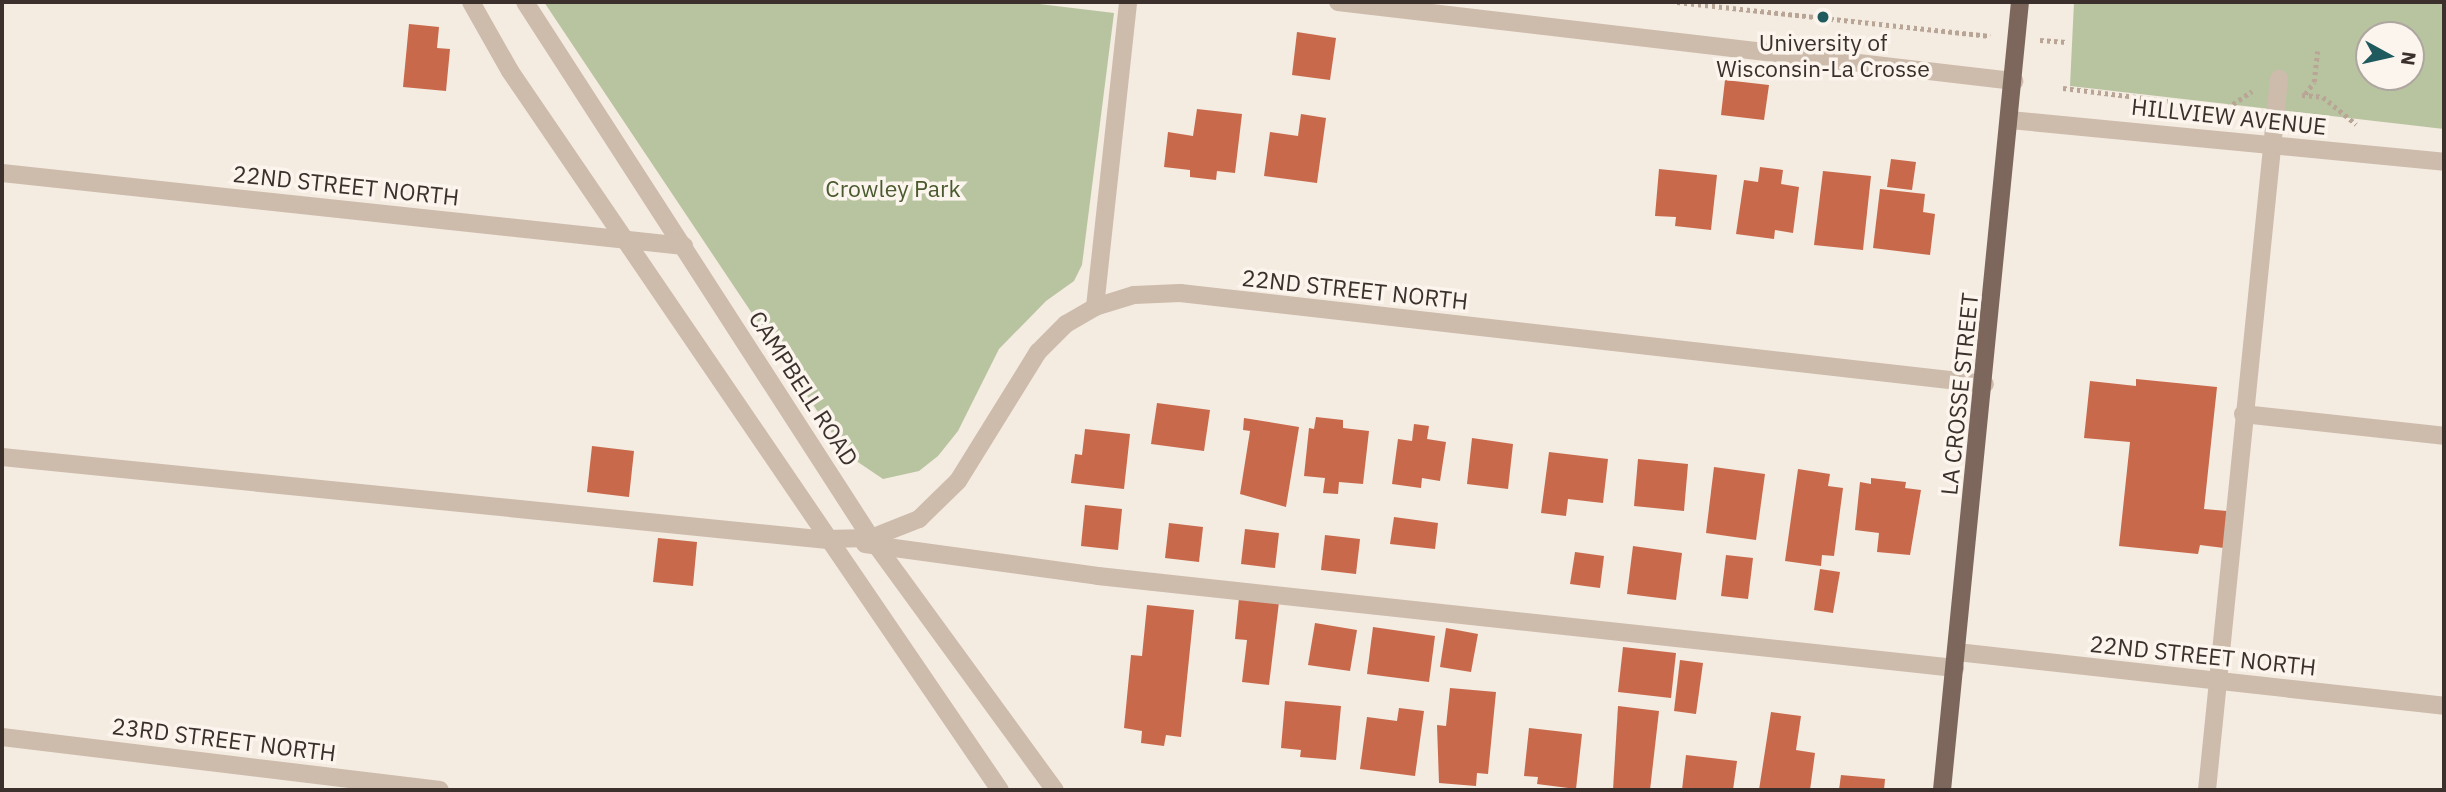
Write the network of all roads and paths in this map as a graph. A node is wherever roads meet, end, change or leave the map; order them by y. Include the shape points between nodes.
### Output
1 (471, 2) edge
2 (525, 2) edge
3 (1128, 2) edge
4 (1338, 2) edge
5 (1677, 2) edge
6 (2020, 2) edge
7 (2017, 38) junction
8 (2067, 42) dead end
9 (2317, 51) dead end
10 (2279, 79) dead end
11 (2014, 81) junction
12 (2304, 95) dead end
13 (2010, 120) junction
14 (2273, 144) junction
15 (2444, 162) edge
16 (2, 173) edge
17 (625, 239) junction
18 (684, 246) junction
19 (1095, 307) junction
20 (1985, 384) junction
21 (2244, 414) junction
22 (2444, 436) edge
23 (2, 457) edge
24 (825, 540) junction
25 (874, 542) junction
26 (1956, 660) junction
27 (2218, 681) junction
28 (2444, 706) edge
29 (2, 737) edge
30 (440, 790) edge
31 (1000, 790) edge
32 (1055, 790) edge
33 (1942, 790) edge
34 (2207, 790) edge

1 - 17 street via 510,71
2 - 18 street, CAMPBELL ROAD
3 - 19 street
4 - 11 street
5 - 7 path
6 - 7 main road, LA CROSSE STREET
7 - 8 path
7 - 11 main road, LA CROSSE STREET
9 - 12 path via 2314,82
10 - 14 street
11 - 13 main road, LA CROSSE STREET
13 - 14 street, HILLVIEW AVENUE
13 - 20 main road, LA CROSSE STREET
14 - 15 street, HILLVIEW AVENUE
14 - 21 street
16 - 17 street, 22ND STREET NORTH
17 - 18 street, 22ND STREET NORTH
17 - 24 street
18 - 25 street, CAMPBELL ROAD
19 - 20 street, 22ND STREET NORTH via 1134,295 1180,293
19 - 25 street, 22ND STREET NORTH via 1066,324 1038,352 979,450 938,502 919,519
20 - 26 main road, LA CROSSE STREET
21 - 22 street
21 - 27 street
23 - 24 street, 22ND STREET NORTH
24 - 25 street, 22ND STREET NORTH
24 - 31 street
25 - 26 street, 22ND STREET NORTH via 1098,576
25 - 32 street, CAMPBELL ROAD
26 - 27 street, 22ND STREET NORTH
26 - 33 main road, LA CROSSE STREET
27 - 28 street, 22ND STREET NORTH
27 - 34 street
29 - 30 street, 23RD STREET NORTH

